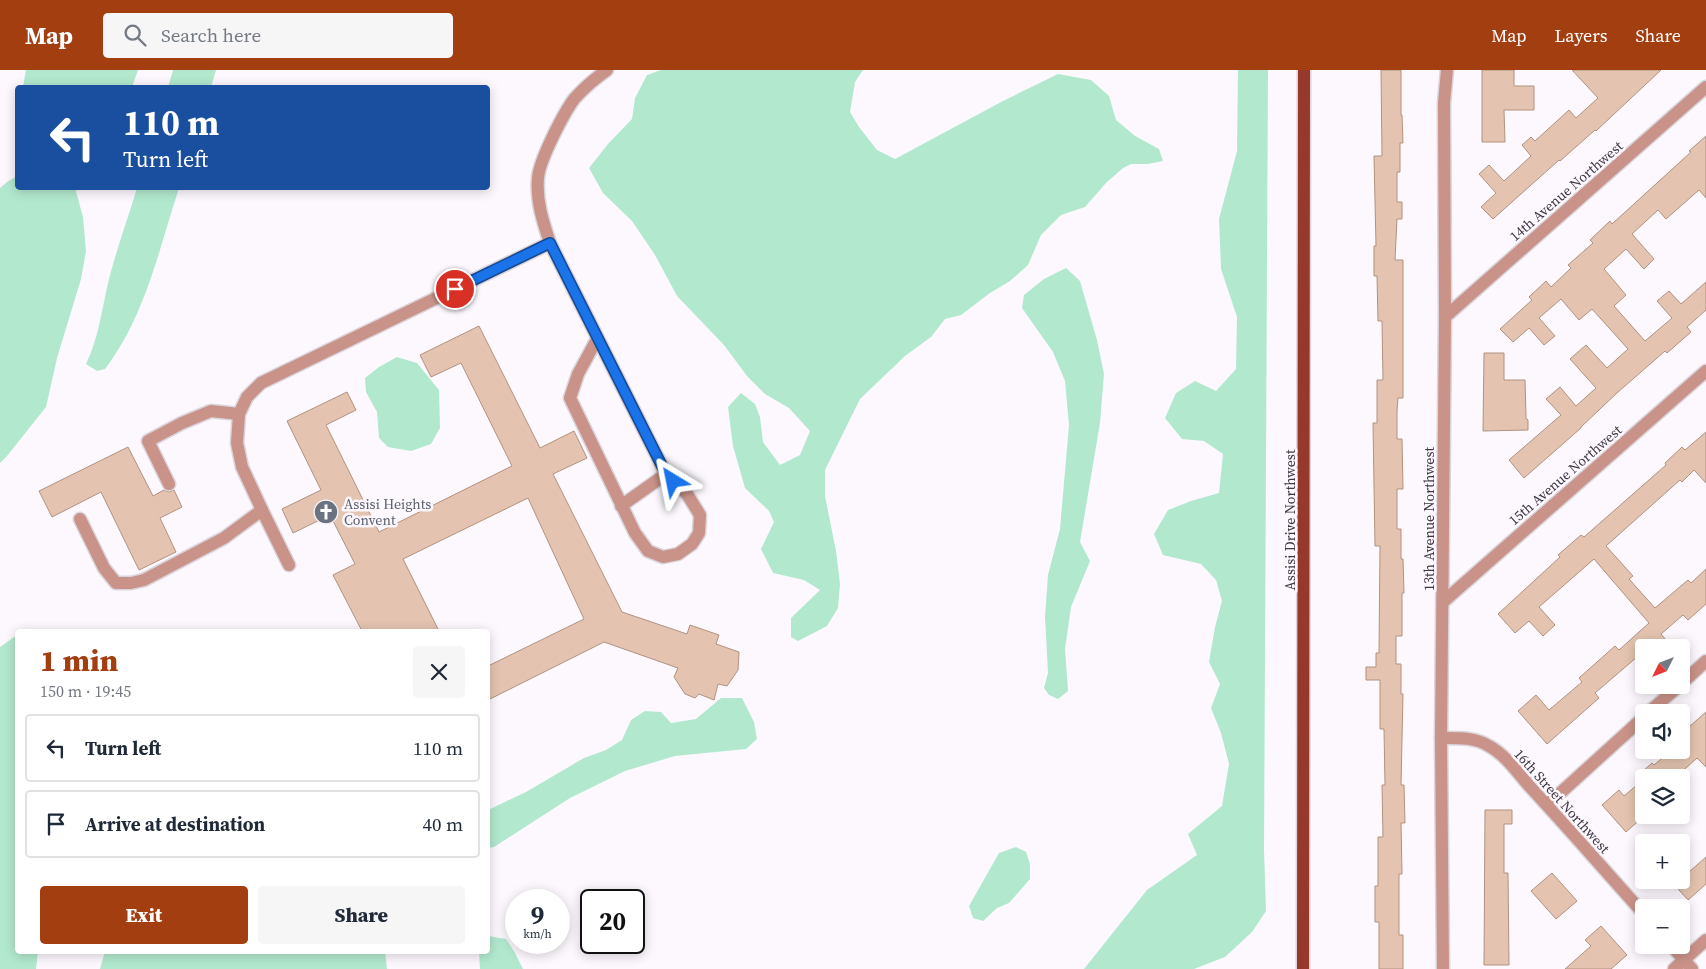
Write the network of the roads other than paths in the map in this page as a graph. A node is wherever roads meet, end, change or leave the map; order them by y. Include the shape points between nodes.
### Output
1 (608, 70) edge
2 (1304, 70) edge
3 (1447, 70) edge
4 (1706, 87) edge
5 (550, 243) junction
6 (1445, 317) junction
7 (597, 339) junction
8 (1706, 371) edge
9 (238, 414) junction
10 (666, 474) junction
11 (168, 484) dead end
12 (621, 506) junction
13 (262, 510) junction
14 (80, 519) dead end
15 (289, 565) dead end
16 (1443, 602) junction
17 (1706, 662) edge
18 (1690, 676) edge
19 (1670, 694) edge
20 (1658, 704) edge
21 (1635, 726) edge
22 (1441, 738) junction
23 (1546, 805) junction
24 (1635, 904) edge
25 (1706, 940) edge
26 (1679, 954) edge
27 (1688, 964) edge
28 (1303, 969) edge
29 (1443, 969) edge
30 (1674, 969) edge

1 - 5 street via 575,98 551,139 538,176 538,198
2 - 28 main road, Assisi Drive Northwest
3 - 6 street, 13th Avenue Northwest via 1444,103
4 - 6 street, 14th Avenue Northwest
5 - 7 street
5 - 9 street via 261,382
6 - 16 street, 13th Avenue Northwest
7 - 10 street
7 - 12 street via 578,374 570,398
8 - 16 street, 15th Avenue Northwest
9 - 11 street via 211,411 148,441
9 - 13 street via 237,443 242,468
10 - 12 street
10 - 12 street via 687,494 700,515 699,533 692,544 678,554 663,557 648,551
13 - 14 street via 224,538 144,580 131,583 116,583 104,568
13 - 15 street
16 - 22 street, 13th Avenue Northwest
17 - 18 street
19 - 20 street
21 - 23 street
22 - 23 street, 16th Street Northwest via 1463,738 1490,746
22 - 29 street, 13th Avenue Northwest
23 - 24 street, 16th Street Northwest
25 - 27 street
26 - 27 street
27 - 30 street

